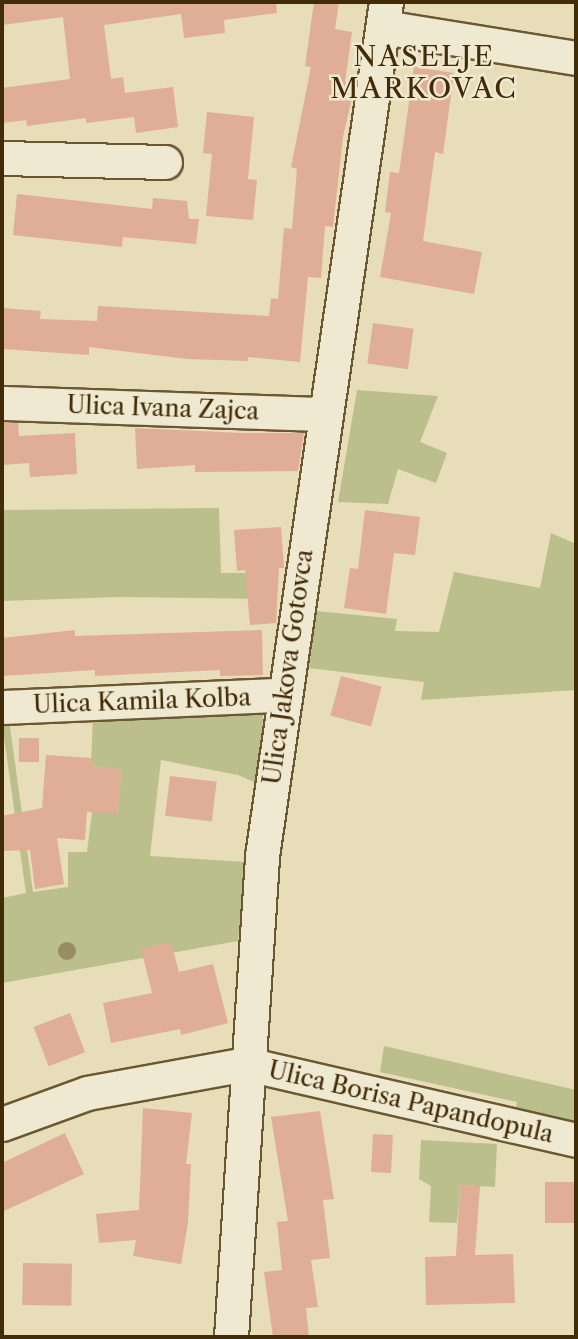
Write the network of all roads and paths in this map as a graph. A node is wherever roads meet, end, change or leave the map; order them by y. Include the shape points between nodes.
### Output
1 (385, 15) edge
2 (576, 58) edge
3 (2, 158) edge
4 (165, 162) dead end
5 (2, 402) edge
6 (325, 414) junction
7 (282, 695) junction
8 (2, 707) edge
9 (247, 1064) junction
10 (2, 1124) edge
11 (576, 1140) edge
12 (231, 1337) edge

1 - 2 street
1 - 6 street, Ulica Jakova Gotovca
3 - 4 street
5 - 6 street, Ulica Ivana Zajca
6 - 7 street, Ulica Jakova Gotovca
7 - 8 street, Ulica Kamila Kolba
7 - 9 street, Ulica Jakova Gotovca via 262,856
9 - 10 street via 87,1093
9 - 11 street, Ulica Borisa Papandopula
9 - 12 street, Ulica Jakova Gotovca

